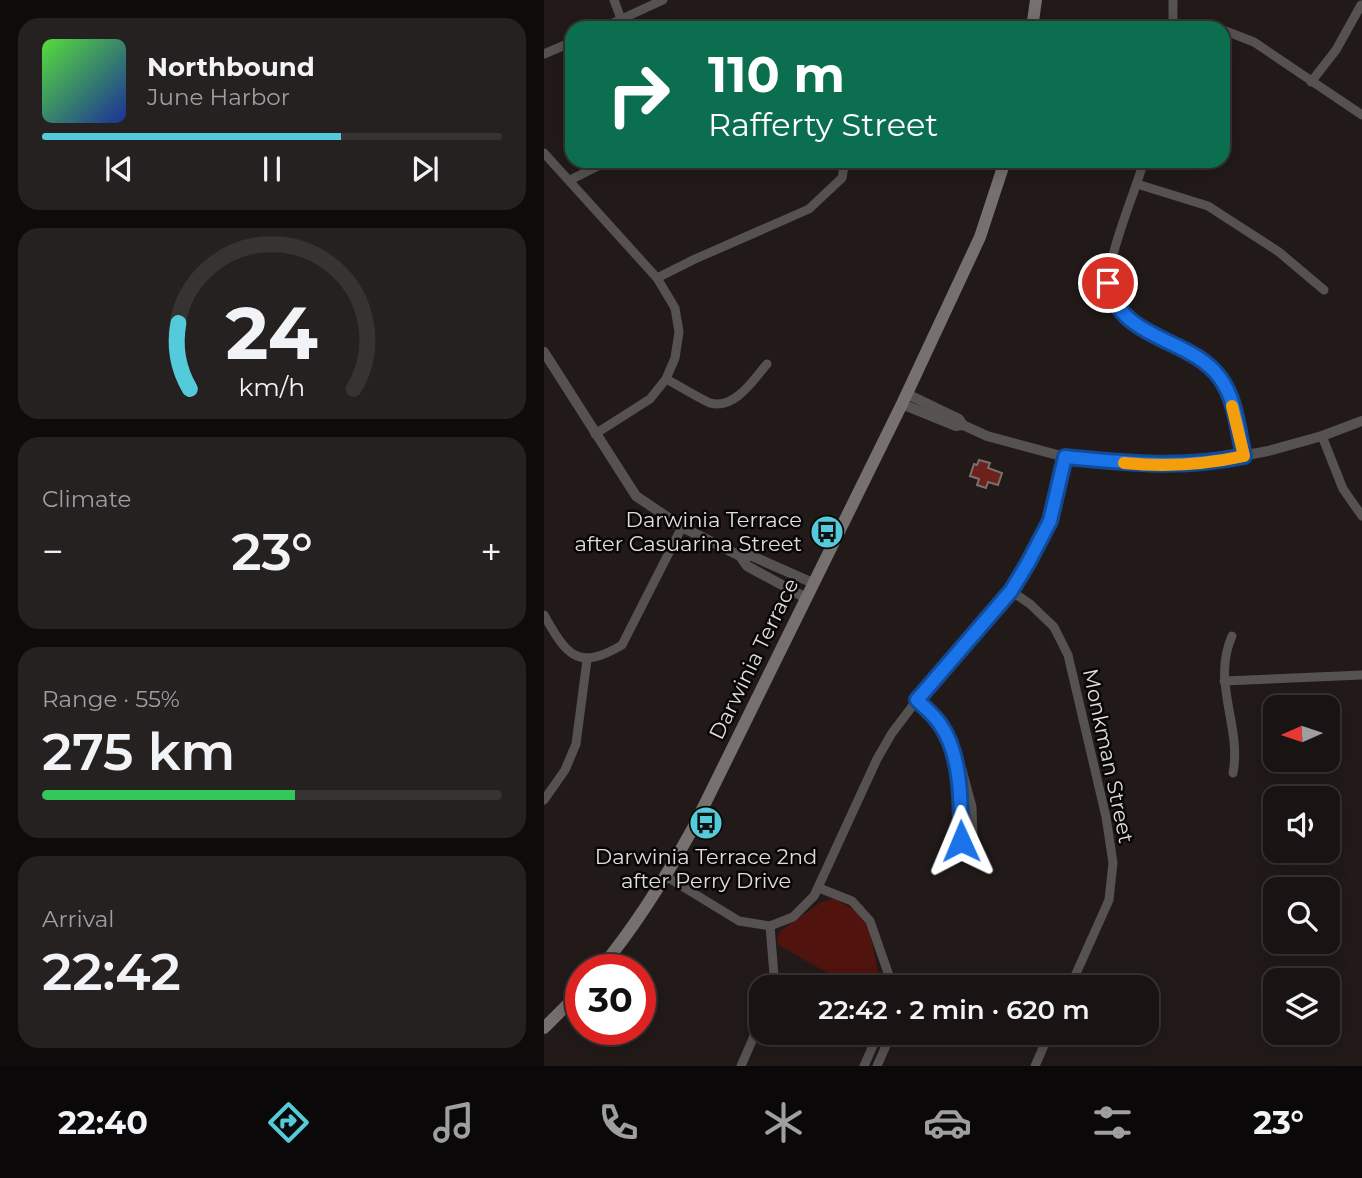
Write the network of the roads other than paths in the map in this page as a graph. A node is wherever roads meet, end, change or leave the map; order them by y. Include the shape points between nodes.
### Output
1 (614, 0) edge
2 (663, 0) edge
3 (1036, 0) edge
4 (1173, 0) edge
5 (1361, 5) edge
6 (621, 19) junction
7 (617, 21) edge
8 (1033, 21) edge
9 (1173, 21) edge
10 (1230, 33) edge
11 (565, 45) edge
12 (544, 54) edge
13 (1311, 82) junction
14 (1362, 115) edge
15 (544, 153) edge
16 (594, 168) edge
17 (844, 168) edge
18 (1003, 168) edge
19 (1142, 168) edge
20 (570, 180) junction
21 (1137, 184) junction
22 (657, 278) junction
23 (1324, 289) dead end
24 (544, 352) edge
25 (767, 363) dead end
26 (666, 379) junction
27 (905, 399) junction
28 (1362, 422) edge
29 (595, 433) junction
30 (1322, 436) junction
31 (1244, 456) junction
32 (1065, 457) junction
33 (1362, 516) edge
34 (682, 527) junction
35 (741, 556) junction
36 (813, 583) junction
37 (1011, 591) junction
38 (806, 598) junction
39 (544, 615) edge
40 (1232, 636) dead end
41 (587, 660) junction
42 (1362, 676) edge
43 (1224, 681) junction
44 (917, 700) junction
45 (957, 762) junction
46 (1233, 773) dead end
47 (544, 800) edge
48 (666, 877) junction
49 (819, 888) junction
50 (770, 926) junction
51 (883, 953) junction
52 (613, 954) edge
53 (776, 975) edge
54 (886, 975) edge
55 (889, 975) edge
56 (1075, 975) edge
57 (565, 1007) edge
58 (544, 1028) edge
59 (750, 1045) edge
60 (873, 1045) edge
61 (886, 1045) edge
62 (1044, 1045) edge
63 (741, 1066) edge
64 (864, 1066) edge
65 (876, 1066) edge
66 (1035, 1066) edge

1 - 6 street
2 - 6 street
3 - 8 main road
4 - 9 street
5 - 13 street via 1336,50
6 - 7 street
10 - 13 street via 1254,42
11 - 12 street
13 - 14 street
15 - 20 street
16 - 20 street
17 - 22 street via 842,178 809,209
18 - 27 main road, Darwinia Terrace via 980,237
19 - 21 street
20 - 22 street
21 - 23 street via 1208,206 1279,252
21 - 31 street via 1110,265 1111,297 1119,311 1136,324 1203,362 1220,378
22 - 26 street via 675,308 679,332
24 - 29 street
25 - 26 street via 734,399 722,404 710,403
26 - 29 street via 650,399
27 - 32 street via 959,419 987,436
27 - 36 main road, Darwinia Terrace
28 - 30 street
29 - 34 street via 636,496
30 - 31 street
30 - 33 street via 1343,488
31 - 32 street via 1152,466
32 - 37 street via 1050,521
34 - 35 street
34 - 41 street via 622,645
35 - 36 street via 752,556
35 - 38 street via 747,566
36 - 38 main road, Darwinia Terrace
37 - 44 street
37 - 56 street, Monkman Street via 1054,626 1068,655 1106,817 1113,863 1109,900
38 - 48 main road, Darwinia Terrace
39 - 41 street via 560,644
40 - 43 street via 1225,653
41 - 47 street via 576,744
42 - 43 street
43 - 46 street via 1237,755
44 - 45 street via 940,723
44 - 49 street via 877,759
45 - 45 street via 967,782 974,817 973,840 967,845 961,839
48 - 50 street via 739,921
48 - 52 main road, Darwinia Terrace
49 - 50 street via 793,917
49 - 51 street via 852,901 871,921
50 - 53 street
51 - 54 street
51 - 55 street
57 - 58 main road
59 - 63 street
60 - 64 street
61 - 65 street
62 - 66 street

